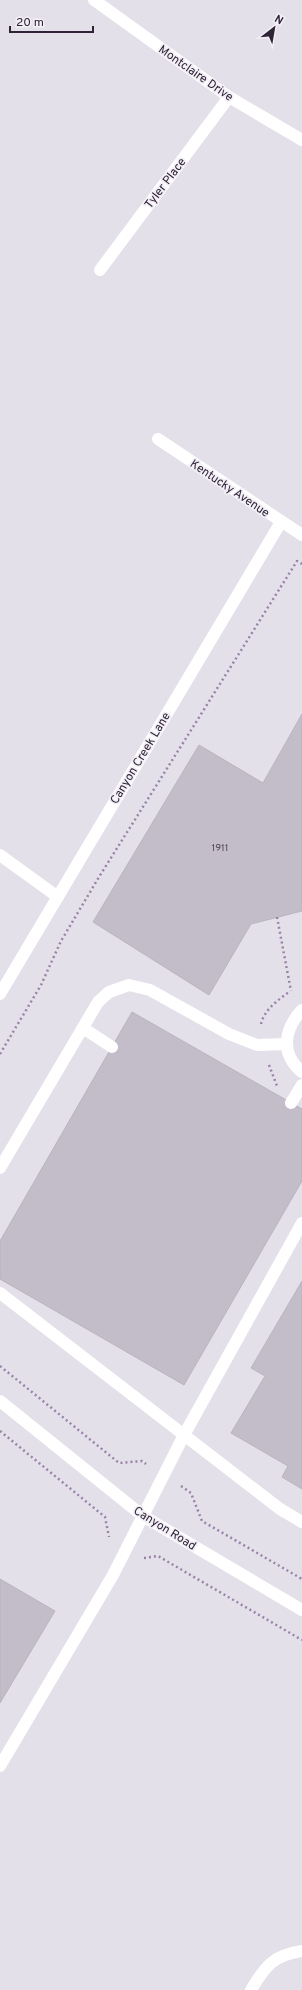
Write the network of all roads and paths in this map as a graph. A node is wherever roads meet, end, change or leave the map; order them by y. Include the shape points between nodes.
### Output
1 (94, 0) edge
2 (229, 97) junction
3 (302, 140) edge
4 (100, 270) dead end
5 (158, 439) dead end
6 (281, 522) junction
7 (302, 535) edge
8 (302, 564) edge
9 (0, 855) edge
10 (58, 897) junction
11 (277, 917) dead end
12 (291, 991) dead end
13 (0, 994) edge
14 (302, 1010) edge
15 (83, 1028) junction
16 (286, 1044) junction
17 (112, 1047) dead end
18 (0, 1054) edge
19 (302, 1072) edge
20 (302, 1085) edge
21 (292, 1103) dead end
22 (0, 1168) edge
23 (302, 1223) edge
24 (0, 1293) edge
25 (0, 1401) edge
26 (184, 1435) junction
27 (143, 1516) junction
28 (302, 1522) edge
29 (302, 1610) edge
30 (0, 1766) edge
31 (302, 1951) edge
32 (251, 1990) edge

1 - 2 street, Montclaire Drive
2 - 3 street, Montclaire Drive
2 - 4 street, Tyler Place
5 - 6 street, Kentucky Avenue
6 - 7 street, Kentucky Avenue
6 - 10 street, Canyon Creek Lane
8 - 18 path via 297,562 99,877 61,940 41,985
9 - 10 street
10 - 13 street, Canyon Creek Lane
11 - 12 path
14 - 16 street via 288,1031
15 - 16 street via 98,1002 109,992 129,985 150,990 229,1034 257,1045
15 - 17 street
15 - 22 street
16 - 19 street via 290,1057
20 - 21 street
23 - 26 street
24 - 26 street
25 - 27 street, Canyon Road
26 - 27 street
26 - 28 street via 280,1509
27 - 29 street, Canyon Road
27 - 30 street via 113,1575
31 - 32 street via 290,1952 271,1961

